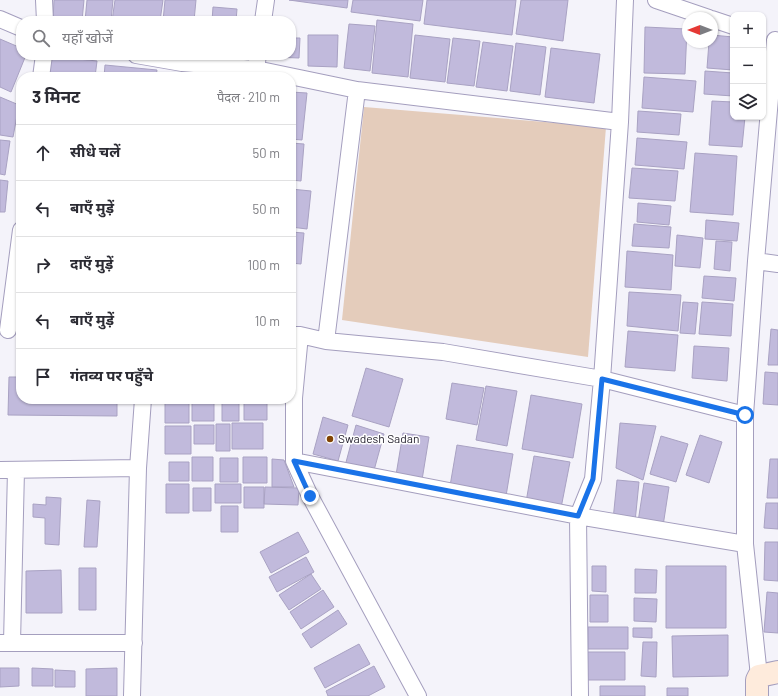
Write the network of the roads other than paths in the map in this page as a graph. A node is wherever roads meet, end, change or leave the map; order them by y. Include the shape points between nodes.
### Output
1 (44, 0) edge
2 (266, 0) edge
3 (625, 0) edge
4 (656, 0) edge
5 (691, 12) edge
6 (45, 16) edge
7 (264, 16) edge
8 (0, 19) edge
9 (718, 21) edge
10 (730, 25) edge
11 (16, 26) edge
12 (772, 39) edge
13 (43, 60) edge
14 (151, 60) edge
15 (257, 62) edge
16 (181, 70) edge
17 (42, 72) edge
18 (293, 72) edge
19 (296, 73) edge
20 (357, 90) junction
21 (620, 122) junction
22 (756, 261) junction
23 (778, 264) edge
24 (16, 275) edge
25 (10, 330) edge
26 (296, 335) edge
27 (326, 340) junction
28 (602, 379) junction
29 (143, 404) edge
30 (294, 404) edge
31 (745, 415) junction
32 (294, 461) junction
33 (138, 468) junction
34 (8, 470) edge
35 (578, 516) junction
36 (745, 544) junction
37 (6, 643) edge
38 (134, 643) junction
39 (765, 681) edge
40 (132, 696) edge
41 (418, 696) edge
42 (580, 696) edge

1 - 6 street
2 - 7 street
3 - 21 street
4 - 5 street
8 - 11 street
9 - 10 street
12 - 22 street
13 - 17 street
14 - 16 street
15 - 16 street
15 - 18 street
19 - 20 street
20 - 21 street
20 - 27 street
21 - 28 street
22 - 23 street
22 - 31 street
24 - 25 street
26 - 27 street
27 - 28 street via 443,352
28 - 31 street
28 - 35 street via 593,479
29 - 33 street
30 - 32 street
31 - 36 street
32 - 35 street
32 - 41 street via 310,496
33 - 34 street
33 - 38 street
34 - 37 street
35 - 36 street
35 - 42 street
36 - 39 street
37 - 38 street
38 - 40 street

